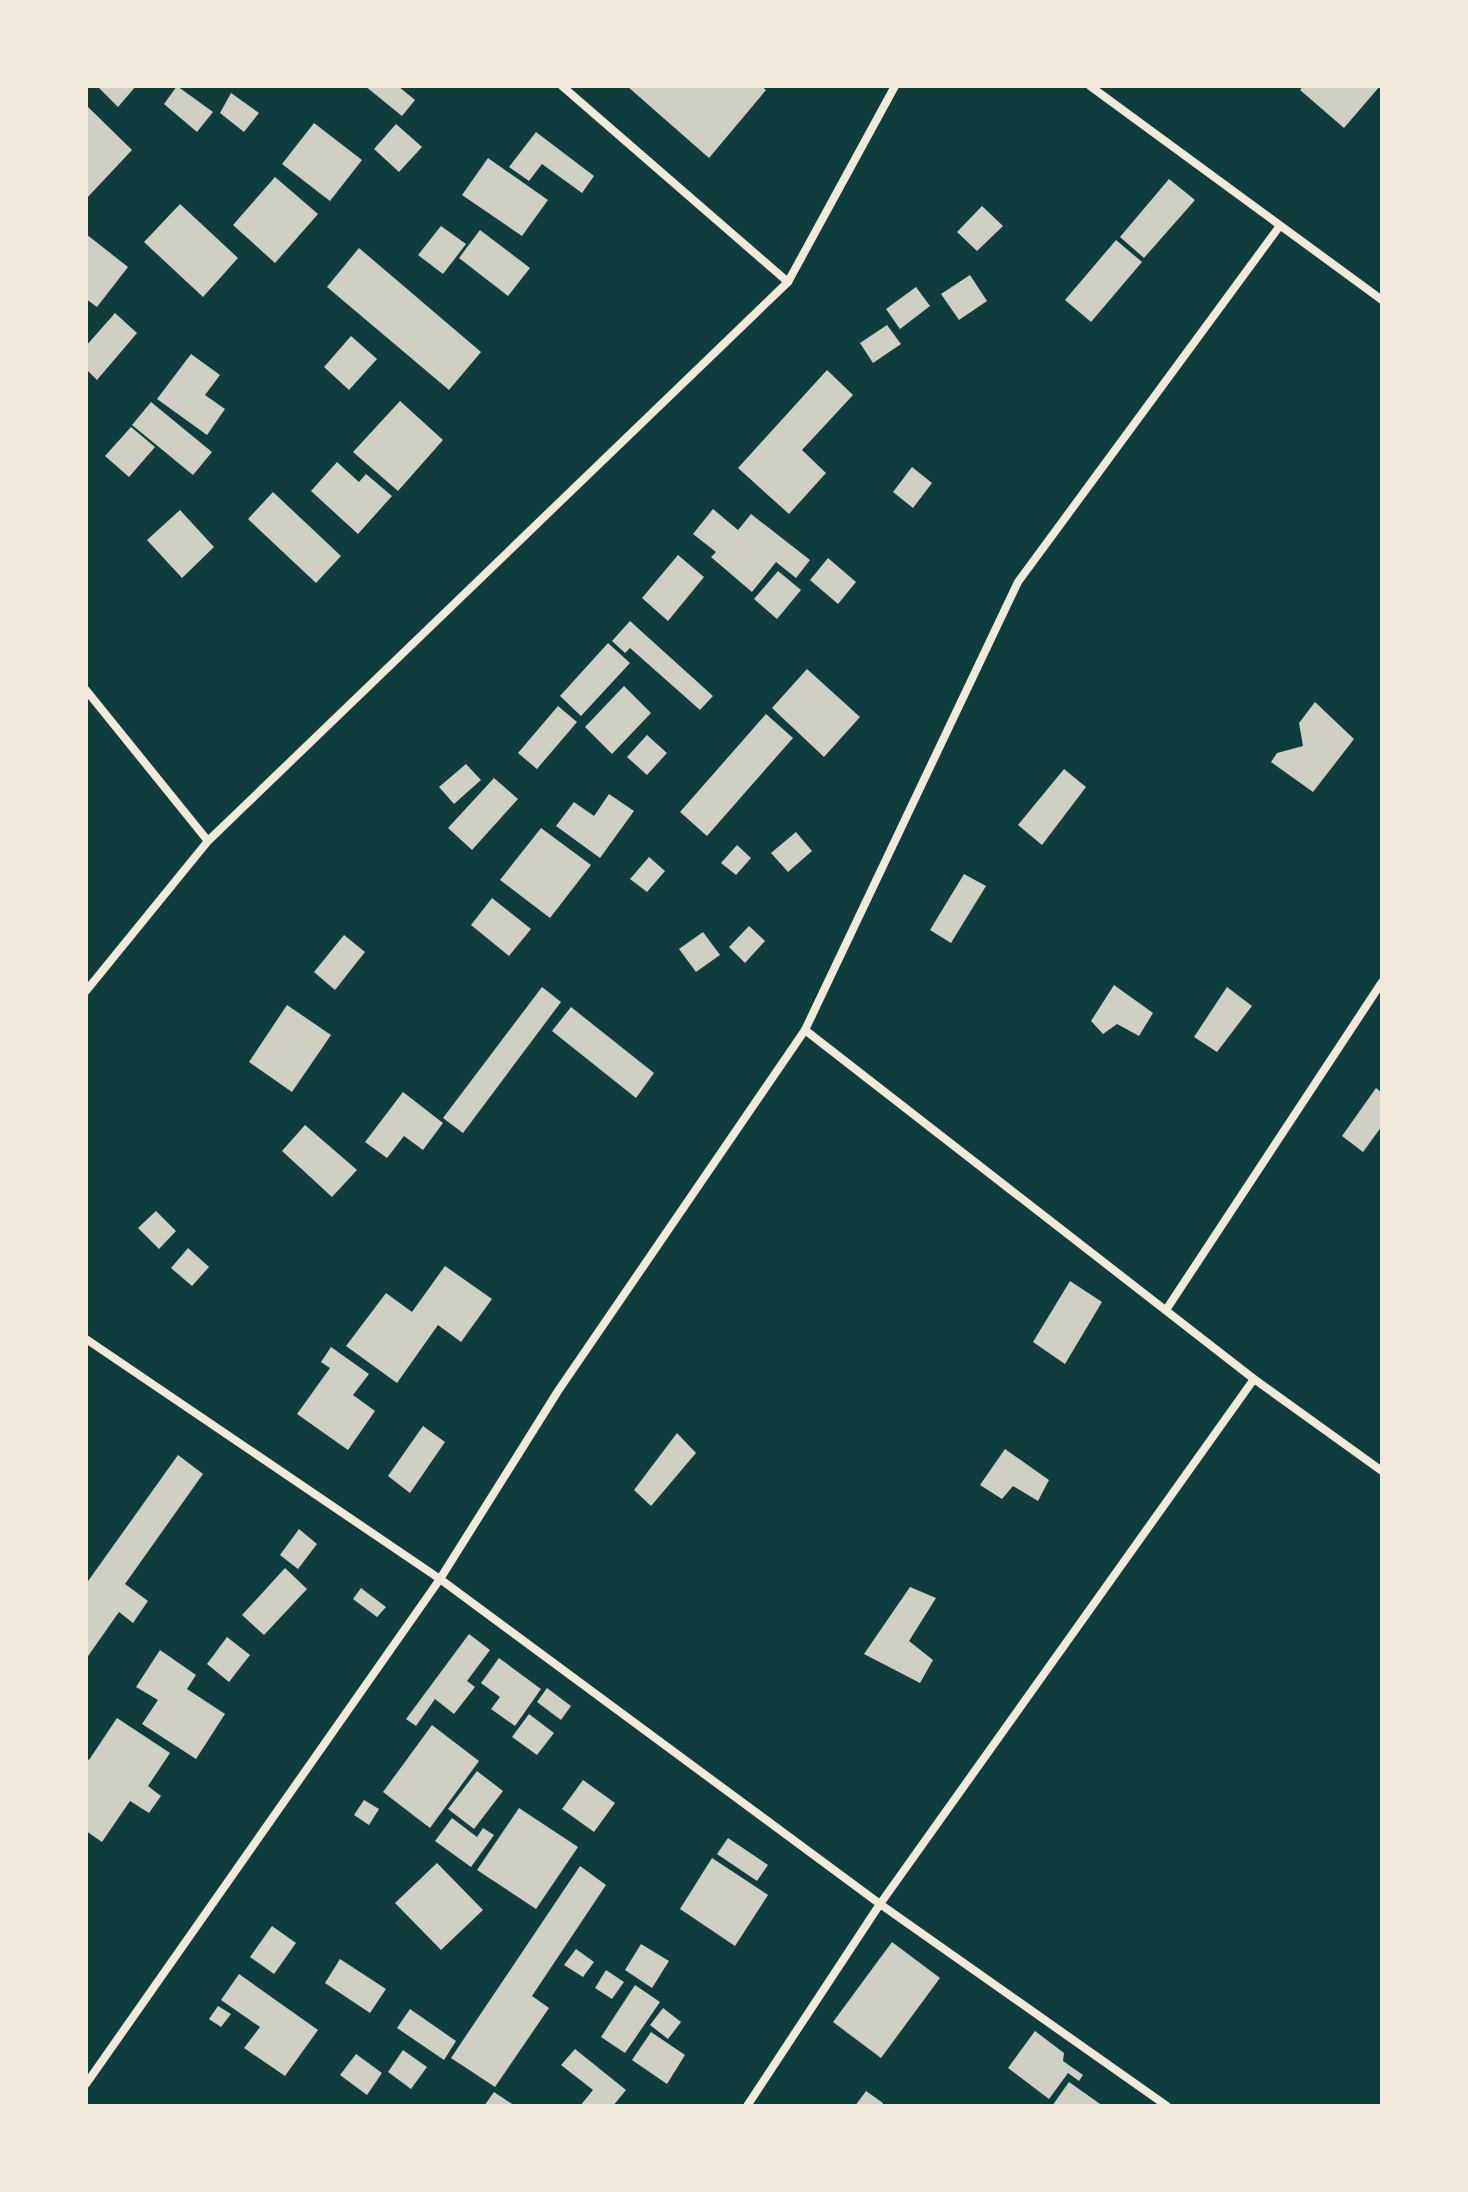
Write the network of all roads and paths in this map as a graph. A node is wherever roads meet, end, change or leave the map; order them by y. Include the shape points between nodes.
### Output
1 (562, 86) edge
2 (895, 86) edge
3 (1090, 86) edge
4 (1279, 227) junction
5 (788, 282) junction
6 (1382, 300) edge
7 (86, 690) edge
8 (208, 841) junction
9 (1382, 982) edge
10 (86, 991) edge
11 (805, 1030) junction
12 (1166, 1310) junction
13 (86, 1339) edge
14 (1254, 1379) junction
15 (1382, 1471) edge
16 (440, 1579) junction
17 (880, 1904) junction
18 (86, 2084) edge
19 (747, 2106) edge
20 (1167, 2106) edge

1 - 5 street
2 - 5 street
3 - 4 street
4 - 6 street
4 - 11 street via 1018,582
5 - 8 street
7 - 8 street
8 - 10 street
9 - 12 street
11 - 12 street
11 - 16 street via 558,1391
12 - 14 street
13 - 16 street
14 - 15 street
14 - 17 street
16 - 17 street
16 - 18 street
17 - 19 street
17 - 20 street

